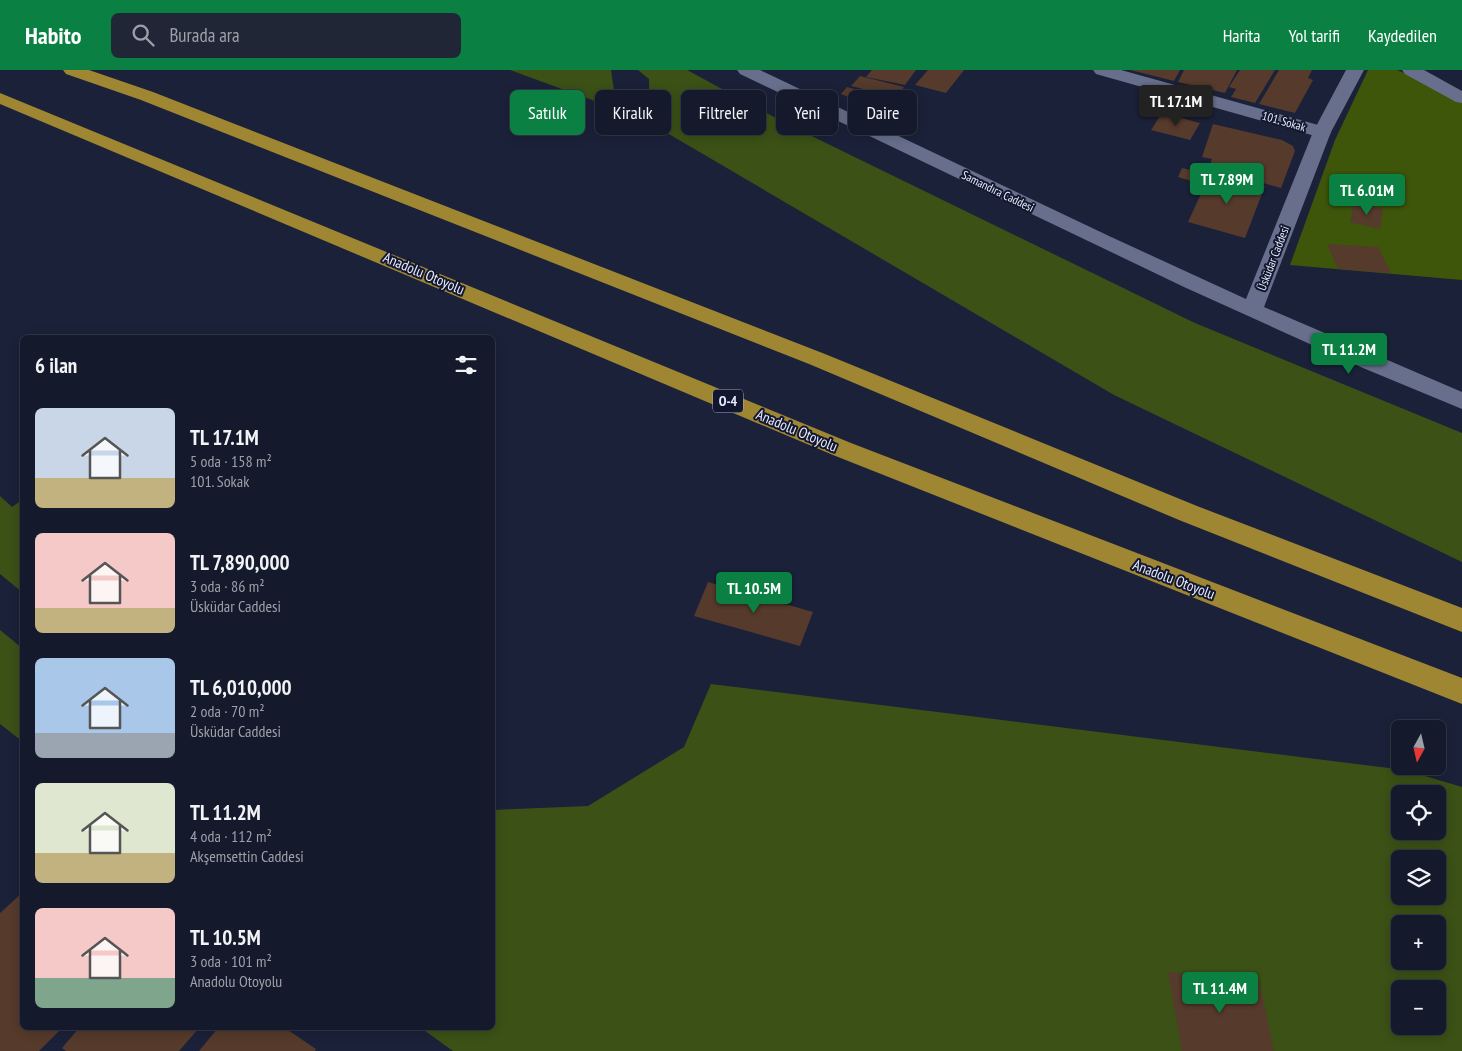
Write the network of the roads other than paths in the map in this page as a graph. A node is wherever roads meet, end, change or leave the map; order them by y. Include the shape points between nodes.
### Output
1 (72, 70) edge
2 (746, 70) edge
3 (1102, 70) edge
4 (1355, 70) edge
5 (1411, 70) edge
6 (0, 98) edge
7 (1462, 98) edge
8 (1322, 132) junction
9 (1252, 310) junction
10 (1462, 401) edge
11 (1462, 620) edge
12 (1462, 691) edge

1 - 11 highway via 147,96 817,359 1188,513
2 - 9 main road, Samandıra Caddesi via 1161,270
3 - 8 main road, 101. Sokak
4 - 8 main road, Üsküdar Caddesi
5 - 7 main road
6 - 12 highway, Anadolu Otoyolu / O-4 via 842,449
8 - 9 main road, Üsküdar Caddesi
9 - 10 main road, Samandıra Caddesi

